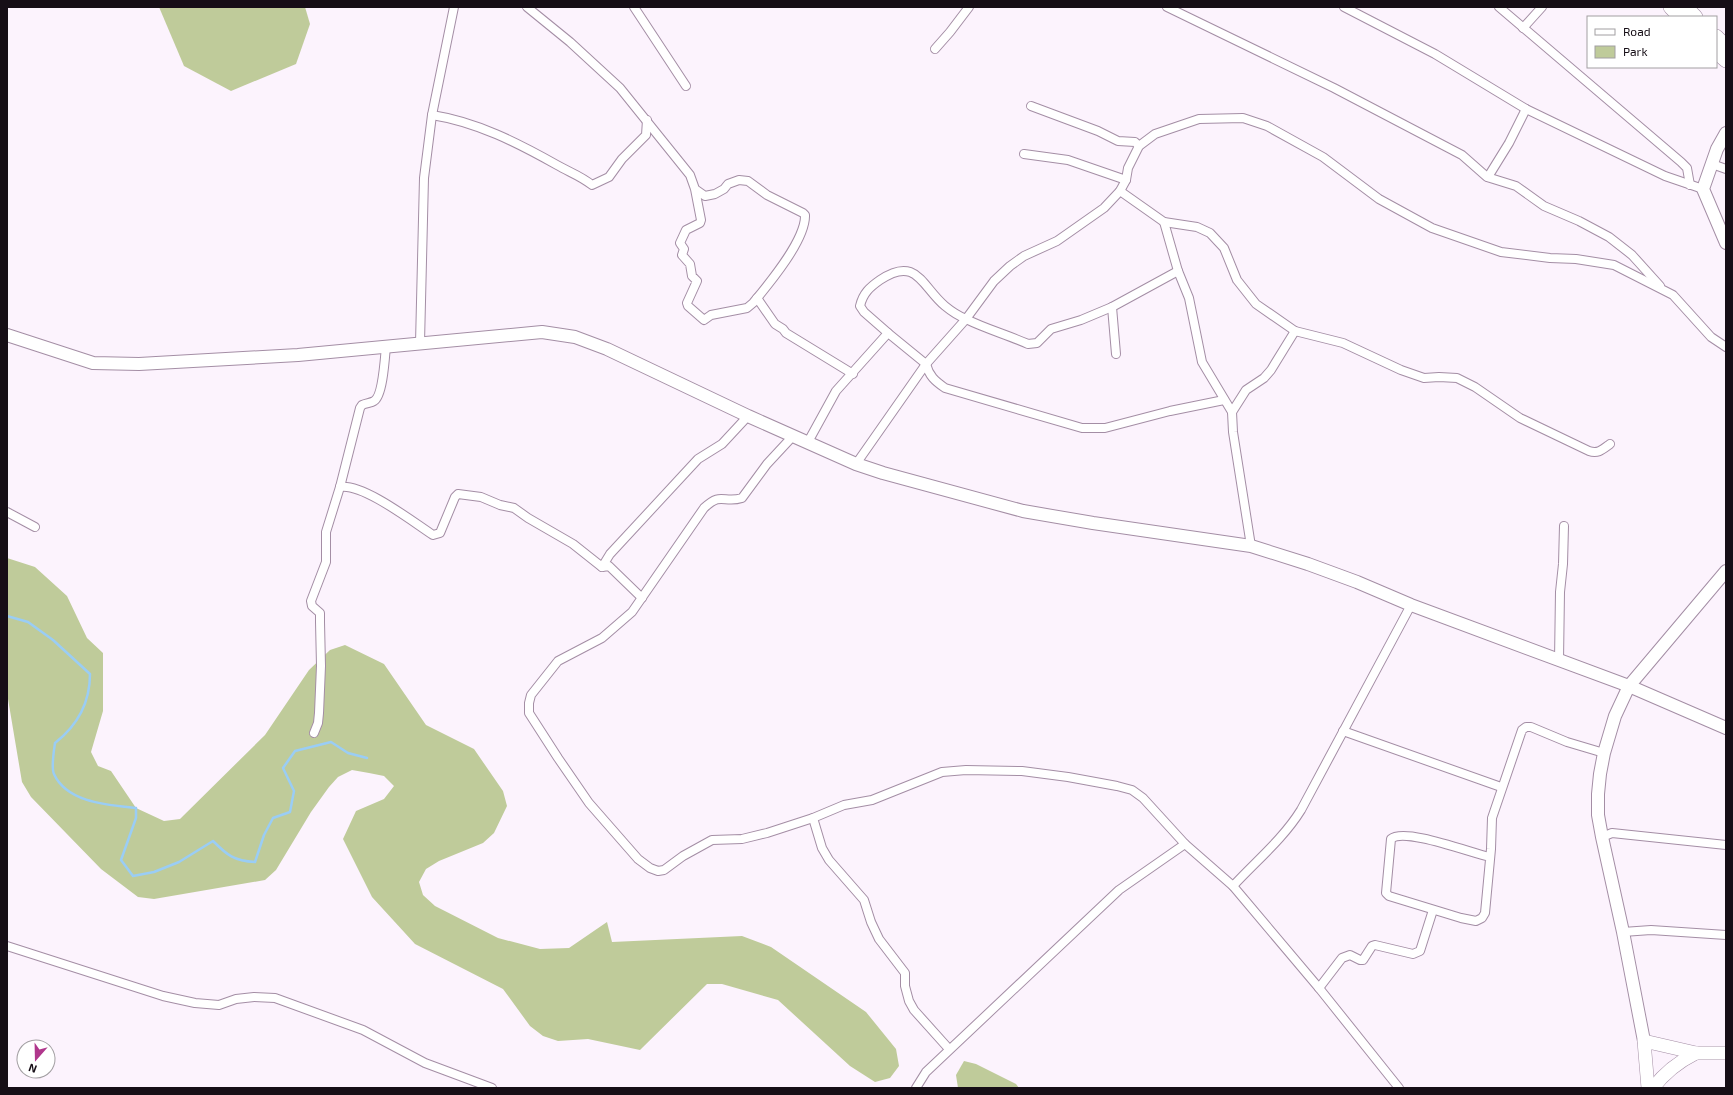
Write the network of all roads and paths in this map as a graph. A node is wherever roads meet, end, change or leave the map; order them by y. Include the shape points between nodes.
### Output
1 (454, 7) edge
2 (527, 7) edge
3 (634, 7) edge
4 (969, 7) edge
5 (1167, 7) edge
6 (1344, 7) edge
7 (1499, 7) edge
8 (1542, 7) edge
9 (1671, 7) edge
10 (1685, 7) edge
11 (1681, 16) edge
12 (1694, 16) edge
13 (1524, 28) junction
14 (1717, 38) edge
15 (1726, 47) edge
16 (935, 49) dead end
17 (1717, 51) edge
18 (1726, 60) edge
19 (686, 86) dead end
20 (1031, 106) dead end
21 (1526, 109) junction
22 (432, 115) junction
23 (647, 120) junction
24 (1726, 133) edge
25 (1138, 146) junction
26 (1024, 154) dead end
27 (1712, 164) junction
28 (1726, 169) edge
29 (1488, 177) junction
30 (1126, 180) junction
31 (1690, 185) junction
32 (695, 189) junction
33 (1703, 189) junction
34 (1120, 191) junction
35 (1164, 222) junction
36 (1726, 243) edge
37 (1178, 271) junction
38 (1673, 295) junction
39 (757, 298) junction
40 (1112, 307) junction
41 (966, 320) junction
42 (1294, 331) junction
43 (888, 333) junction
44 (7, 335) edge
45 (420, 343) junction
46 (386, 346) junction
47 (1726, 348) edge
48 (1116, 354) dead end
49 (926, 364) junction
50 (852, 374) junction
51 (1224, 400) junction
52 (1232, 412) junction
53 (748, 416) junction
54 (792, 436) junction
55 (808, 442) junction
56 (1610, 444) dead end
57 (856, 464) junction
58 (340, 487) junction
59 (7, 512) edge
60 (1564, 526) dead end
61 (35, 527) dead end
62 (1251, 546) junction
63 (602, 567) junction
64 (1726, 571) edge
65 (642, 598) junction
66 (1411, 605) junction
67 (1559, 660) junction
68 (1629, 686) junction
69 (1726, 728) edge
70 (1342, 731) junction
71 (314, 732) dead end
72 (1604, 753) junction
73 (1502, 787) junction
74 (813, 818) junction
75 (1602, 837) junction
76 (1185, 844) junction
77 (1726, 845) edge
78 (1490, 857) junction
79 (1233, 886) junction
80 (1432, 910) junction
81 (1623, 932) junction
82 (1726, 935) edge
83 (7, 946) edge
84 (1319, 988) junction
85 (1644, 1041) junction
86 (949, 1049) junction
87 (1696, 1053) junction
88 (1726, 1053) edge
89 (492, 1088) edge
90 (916, 1088) edge
91 (1398, 1088) edge
92 (1648, 1088) edge
93 (1653, 1088) edge

1 - 22 street
2 - 23 street via 620,88
3 - 19 street
4 - 16 street
5 - 29 street via 1334,88 1462,155
6 - 21 street via 1435,54
7 - 13 street
8 - 13 street
9 - 11 highway
10 - 12 highway
13 - 31 street via 1681,162 1687,168
14 - 15 highway
17 - 18 highway
20 - 25 street via 1098,131 1118,142 1135,142
21 - 29 street
21 - 31 street via 1664,176
22 - 23 street via 474,125 506,139 581,176 592,185 609,177 622,159 646,135
22 - 45 street via 424,178
23 - 32 street via 684,166
24 - 27 street
25 - 30 street via 1128,168
25 - 38 street via 1155,134 1199,119 1243,118 1273,128 1322,157 1379,199 1432,228 1501,252 1614,265
26 - 30 street via 1068,160
27 - 28 street
27 - 33 street
29 - 38 street via 1516,186 1544,206 1609,237 1632,255 1657,284
30 - 34 street
31 - 33 street
32 - 39 street via 701,220 686,230 680,243 684,249 682,255 690,264 692,276 697,281 688,300 688,306 704,320 711,315 747,308
32 - 39 street via 705,196 715,194 728,184 739,180 748,181 805,215 799,237 785,263
33 - 36 street
34 - 35 street
34 - 41 street via 1104,208 1057,241 1024,256 1010,266 994,281
35 - 37 street
35 - 42 street via 1197,227 1210,233 1224,248 1237,280 1256,304
37 - 40 street
37 - 51 street via 1189,298 1202,362
38 - 47 street via 1712,337
39 - 50 street via 775,324 786,333
40 - 41 street via 1051,329 1037,343 1028,344
40 - 48 street
41 - 43 street via 945,306 921,278 901,270 888,274 870,287 862,297 860,306
41 - 49 street
42 - 52 street via 1271,370 1246,390
42 - 56 street via 1343,342 1401,370 1424,378 1457,378 1520,418 1594,453 1600,452
43 - 49 street
43 - 50 street
44 - 46 street via 93,363 140,364 282,356
45 - 46 street
45 - 53 street via 542,332 575,337 635,361
46 - 58 street via 379,394 374,401 360,408
49 - 51 street via 934,380 945,388 1082,428 1105,428
49 - 57 street
50 - 55 street via 836,391
51 - 52 street
52 - 62 street
53 - 54 street
53 - 63 street via 722,444 698,459 634,527
54 - 55 street
54 - 65 street via 742,498 718,498 704,508
55 - 57 street
57 - 62 street via 1023,511
58 - 63 street via 357,488 387,504 433,535 440,533 458,494 481,497 522,512 573,544
58 - 71 street via 326,532 326,562 311,601 312,606 318,610 320,622 319,714
59 - 61 street
60 - 67 street
62 - 66 street via 1357,582
63 - 65 street via 609,566
64 - 68 street
65 - 74 street via 632,612 602,638 558,661 532,695 529,703 528,713 589,803 638,859 658,871 664,870 712,840 742,839
66 - 67 street
66 - 70 street
67 - 68 street
68 - 69 street
68 - 72 street via 1615,716
70 - 73 street
70 - 79 street via 1295,820
72 - 73 street via 1526,727 1522,730
72 - 75 street via 1598,794
73 - 78 street via 1492,818
74 - 76 street via 844,805 872,800 942,772 1022,771 1132,790 1143,798
74 - 86 street via 822,848 829,860 864,900 870,922 879,939 905,973 905,986 914,1010
75 - 77 street via 1612,833
75 - 81 street
76 - 79 street
76 - 86 street via 1119,890
78 - 80 street via 1485,913 1482,918 1476,921
78 - 80 street via 1415,836 1392,838 1386,893
79 - 84 street
80 - 84 street via 1418,953 1413,954 1375,944 1363,960 1350,955 1342,958
81 - 82 street via 1651,930
81 - 85 street
83 - 89 street via 163,996 195,1003 219,1005 236,999 275,998 363,1030 425,1063
84 - 91 street
85 - 87 main road
85 - 92 main road
86 - 90 street via 926,1072
87 - 88 main road
87 - 93 main road via 1665,1073

